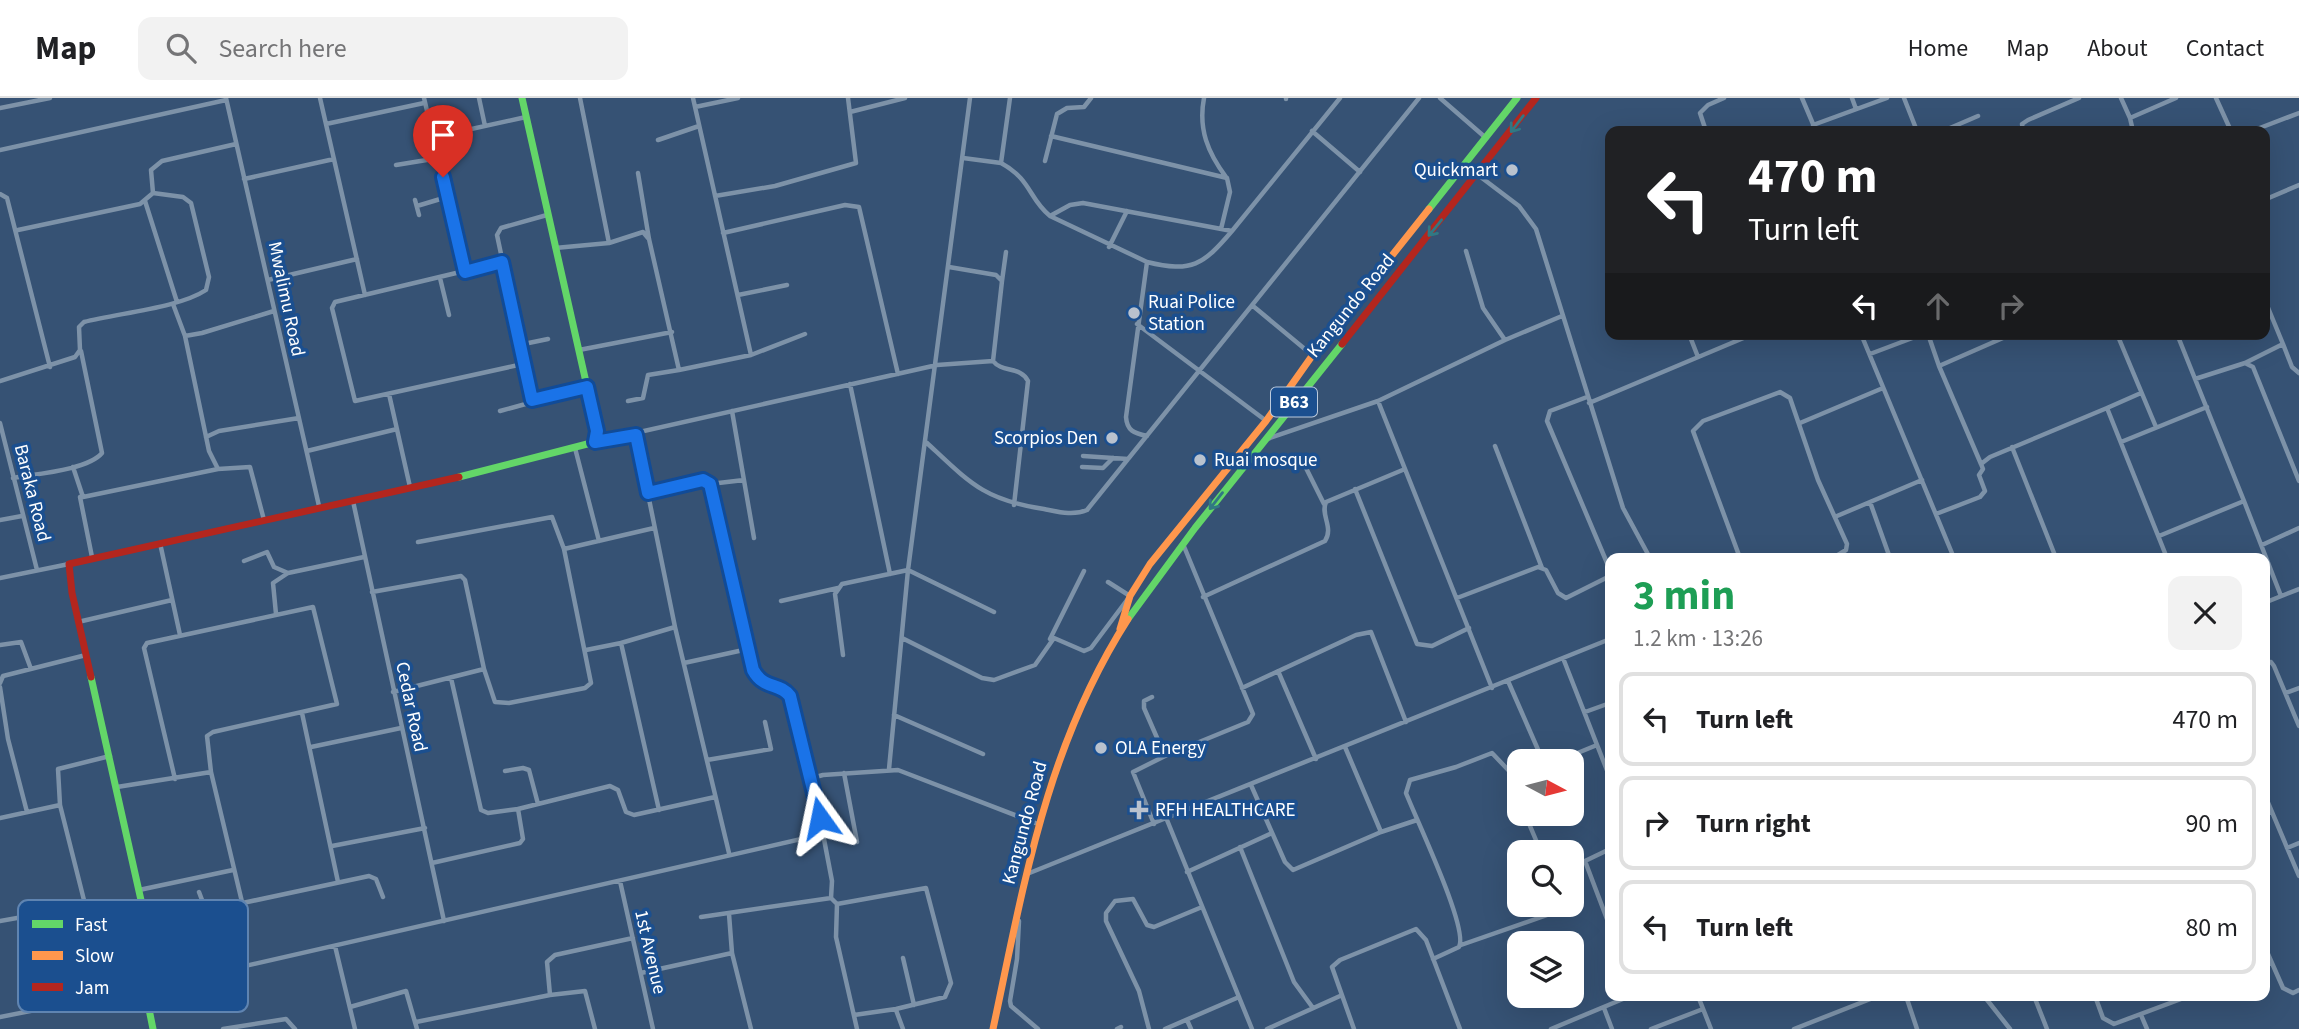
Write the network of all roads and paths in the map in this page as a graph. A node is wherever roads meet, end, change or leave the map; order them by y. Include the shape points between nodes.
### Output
1 (50, 98) edge
2 (320, 98) edge
3 (479, 98) edge
4 (522, 98) edge
5 (580, 98) edge
6 (693, 98) edge
7 (738, 98) edge
8 (848, 98) edge
9 (905, 98) edge
10 (970, 98) edge
11 (1010, 98) edge
12 (1091, 98) edge
13 (1204, 98) edge
14 (1339, 98) edge
15 (1419, 98) edge
16 (1440, 98) edge
17 (1517, 98) edge
18 (1536, 98) edge
19 (1724, 98) edge
20 (1802, 98) edge
21 (1852, 98) edge
22 (1887, 98) edge
23 (1904, 98) edge
24 (2079, 98) edge
25 (2120, 98) edge
26 (2176, 98) edge
27 (2216, 98) edge
28 (226, 99) edge
29 (25, 101) edge
30 (424, 101) edge
31 (695, 107) junction
32 (0, 108) edge
33 (1856, 109) junction
34 (850, 112) junction
35 (2299, 113) edge
36 (1978, 116) dead end
37 (526, 117) junction
38 (2130, 118) junction
39 (327, 124) junction
40 (485, 126) junction
41 (699, 126) junction
42 (1704, 126) edge
43 (1813, 126) edge
44 (1818, 126) edge
45 (1915, 126) edge
46 (1955, 126) edge
47 (2022, 126) edge
48 (2132, 126) edge
49 (2229, 126) edge
50 (2265, 126) edge
51 (1312, 131) junction
52 (435, 136) junction
53 (1051, 136) junction
54 (1485, 139) junction
55 (658, 140) dead end
56 (236, 144) junction
57 (0, 150) edge
58 (1496, 151) junction
59 (439, 158) junction
60 (963, 158) junction
61 (334, 159) junction
62 (1045, 161) dead end
63 (1001, 163) junction
64 (396, 165) dead end
65 (1360, 172) junction
66 (638, 173) dead end
67 (1478, 175) junction
68 (1227, 178) junction
69 (244, 179) junction
70 (2299, 185) edge
71 (153, 193) junction
72 (0, 194) edge
73 (715, 196) junction
74 (447, 197) junction
75 (2270, 197) edge
76 (145, 201) junction
77 (1127, 211) junction
78 (419, 215) dead end
79 (547, 215) junction
80 (1050, 216) junction
81 (1221, 229) junction
82 (18, 230) junction
83 (1232, 231) junction
84 (723, 233) junction
85 (649, 239) junction
86 (609, 243) junction
87 (1109, 247) junction
88 (555, 248) junction
89 (1006, 251) dead end
90 (1466, 251) dead end
91 (357, 259) junction
92 (502, 262) junction
93 (1146, 262) junction
94 (949, 267) junction
95 (465, 272) junction
96 (440, 278) junction
97 (268, 280) junction
98 (1002, 281) junction
99 (788, 285) dead end
100 (365, 295) junction
101 (738, 295) junction
102 (175, 303) junction
103 (1253, 306) junction
104 (274, 311) junction
105 (2270, 313) edge
106 (449, 315) dead end
107 (1563, 316) junction
108 (1137, 324) junction
109 (672, 332) junction
110 (805, 334) dead end
111 (185, 335) junction
112 (548, 339) dead end
113 (1505, 340) junction
114 (1691, 340) edge
115 (1739, 340) edge
116 (1864, 340) edge
117 (1908, 340) edge
118 (1928, 340) edge
119 (1998, 340) edge
120 (2119, 340) edge
121 (2179, 340) edge
122 (2283, 344) junction
123 (519, 345) junction
124 (80, 350) junction
125 (579, 350) junction
126 (1870, 354) junction
127 (751, 355) junction
128 (1312, 356) junction
129 (1698, 357) junction
130 (993, 361) junction
131 (2245, 363) junction
132 (523, 364) junction
133 (937, 365) junction
134 (1939, 366) junction
135 (50, 367) junction
136 (679, 370) junction
137 (1201, 371) junction
138 (2299, 373) edge
139 (898, 374) junction
140 (2195, 379) junction
141 (0, 381) edge
142 (850, 384) junction
143 (587, 387) junction
144 (1884, 388) junction
145 (2141, 393) junction
146 (389, 394) junction
147 (532, 400) junction
148 (1588, 400) junction
149 (628, 401) dead end
150 (1378, 401) junction
151 (2207, 407) junction
152 (2107, 408) junction
153 (499, 411) dead end
154 (732, 411) junction
155 (299, 418) junction
156 (1266, 421) junction
157 (0, 423) edge
158 (1800, 423) junction
159 (2156, 427) junction
160 (397, 429) junction
161 (636, 435) junction
162 (1147, 436) junction
163 (206, 437) junction
164 (1264, 440) junction
165 (595, 442) junction
166 (2121, 442) junction
167 (927, 443) junction
168 (1495, 446) dead end
169 (2012, 447) junction
170 (575, 448) junction
171 (306, 451) junction
172 (1083, 456) dead end
173 (1113, 458) junction
174 (1301, 458) dead end
175 (1129, 460) junction
176 (1981, 464) junction
177 (73, 467) junction
178 (1082, 467) dead end
179 (218, 469) junction
180 (1405, 469) junction
181 (13, 478) junction
182 (744, 480) junction
183 (1922, 480) junction
184 (2299, 481) edge
185 (710, 484) junction
186 (410, 487) junction
187 (1355, 489) junction
188 (648, 493) junction
189 (80, 496) junction
190 (352, 499) junction
191 (2244, 501) junction
192 (1870, 502) junction
193 (1014, 505) junction
194 (1324, 505) junction
195 (319, 506) junction
196 (1936, 514) junction
197 (22, 516) junction
198 (1837, 516) junction
199 (0, 520) edge
200 (264, 520) junction
201 (654, 528) junction
202 (2299, 528) edge
203 (2159, 536) junction
204 (754, 538) dead end
205 (599, 541) junction
206 (160, 542) junction
207 (418, 542) dead end
208 (1183, 544) junction
209 (2261, 545) junction
210 (564, 549) junction
211 (1647, 553) edge
212 (1738, 553) edge
213 (1841, 553) edge
214 (1888, 553) edge
215 (1952, 553) edge
216 (2054, 553) edge
217 (2164, 553) edge
218 (2264, 553) edge
219 (92, 557) junction
220 (364, 557) junction
221 (1605, 558) edge
222 (244, 561) dead end
223 (69, 564) junction
224 (1150, 564) junction
225 (1542, 568) junction
226 (2270, 568) edge
227 (37, 570) junction
228 (908, 570) junction
229 (1084, 571) dead end
230 (1163, 571) junction
231 (288, 573) junction
232 (890, 574) junction
233 (0, 578) edge
234 (1605, 578) edge
235 (1108, 582) dead end
236 (838, 588) junction
237 (2299, 589) edge
238 (372, 592) junction
239 (1130, 596) junction
240 (2281, 596) junction
241 (1203, 597) junction
242 (1457, 598) junction
243 (172, 600) junction
244 (782, 601) dead end
245 (2270, 601) edge
246 (993, 612) dead end
247 (276, 614) junction
248 (78, 622) junction
249 (675, 627) junction
250 (1469, 628) junction
251 (180, 635) junction
252 (1118, 635) junction
253 (902, 638) junction
254 (1050, 640) junction
255 (1605, 641) edge
256 (621, 643) junction
257 (0, 645) edge
258 (748, 649) junction
259 (586, 650) junction
260 (87, 654) junction
261 (843, 655) dead end
262 (1563, 658) junction
263 (2270, 662) edge
264 (684, 663) junction
265 (31, 669) junction
266 (484, 669) junction
267 (1278, 671) junction
268 (451, 678) junction
269 (1508, 681) junction
270 (0, 685) edge
271 (1242, 688) junction
272 (1492, 688) junction
273 (2299, 688) edge
274 (393, 692) junction
275 (2286, 693) junction
276 (1152, 697) dead end
277 (1605, 705) edge
278 (1584, 712) junction
279 (302, 713) junction
280 (894, 715) junction
281 (765, 722) dead end
282 (1406, 722) junction
283 (2299, 726) edge
284 (401, 728) junction
285 (1597, 745) junction
286 (311, 747) junction
287 (1345, 747) junction
288 (1538, 749) edge
289 (1584, 750) edge
290 (983, 754) dead end
291 (110, 756) junction
292 (1166, 756) junction
293 (1315, 759) junction
294 (706, 760) junction
295 (1605, 765) edge
296 (1507, 768) edge
297 (889, 769) junction
298 (505, 771) dead end
299 (211, 772) junction
300 (844, 773) junction
301 (811, 778) junction
302 (175, 779) junction
303 (1251, 785) junction
304 (117, 787) junction
305 (715, 797) junction
306 (538, 804) junction
307 (60, 805) junction
308 (2270, 807) edge
309 (518, 809) junction
310 (659, 810) junction
311 (27, 812) junction
312 (2272, 812) joint
313 (0, 818) edge
314 (1167, 820) junction
315 (1417, 820) junction
316 (1038, 824) junction
317 (1154, 824) junction
318 (425, 828) junction
319 (1381, 832) junction
320 (1272, 833) junction
321 (823, 834) junction
322 (857, 842) dead end
323 (2299, 843) edge
324 (332, 846) junction
325 (1240, 847) junction
326 (2287, 848) junction
327 (1605, 851) edge
328 (729, 853) junction
329 (1585, 861) joint
330 (432, 863) junction
331 (233, 870) junction
332 (1187, 872) junction
333 (1027, 874) junction
334 (2299, 876) edge
335 (620, 881) junction
336 (338, 882) junction
337 (139, 890) junction
338 (199, 892) dead end
339 (383, 897) dead end
340 (831, 898) junction
341 (83, 900) edge
342 (141, 900) edge
343 (202, 900) edge
344 (241, 900) edge
345 (248, 903) edge
346 (837, 904) junction
347 (1202, 907) junction
348 (1018, 913) junction
349 (729, 914) junction
350 (1605, 914) edge
351 (701, 917) dead end
352 (1541, 917) edge
353 (18, 918) edge
354 (0, 921) edge
355 (444, 921) junction
356 (633, 938) junction
357 (1461, 945) junction
358 (335, 946) junction
359 (732, 953) junction
360 (903, 958) dead end
361 (2270, 958) edge
362 (1433, 959) junction
363 (2272, 963) joint
364 (248, 964) edge
365 (641, 973) junction
366 (2299, 990) edge
367 (550, 995) junction
368 (1340, 996) junction
369 (1239, 997) junction
370 (1619, 1001) edge
371 (1700, 1001) edge
372 (1865, 1001) edge
373 (1908, 1001) edge
374 (1988, 1001) edge
375 (2036, 1001) edge
376 (2097, 1001) edge
377 (2176, 1001) edge
378 (914, 1005) junction
379 (350, 1007) junction
380 (1312, 1008) junction
381 (1604, 1008) junction
382 (896, 1009) junction
383 (1703, 1009) junction
384 (24, 1012) edge
385 (854, 1015) junction
386 (2141, 1015) junction
387 (0, 1017) edge
388 (1187, 1020) junction
389 (416, 1022) junction
390 (223, 1029) edge
391 (295, 1029) edge
392 (355, 1029) edge
393 (418, 1029) edge
394 (595, 1029) edge
395 (653, 1029) edge
396 (751, 1029) edge
397 (857, 1029) edge
398 (902, 1029) edge
399 (993, 1029) edge
400 (1038, 1029) edge
401 (1149, 1029) edge
402 (1165, 1029) edge
403 (1191, 1029) edge
404 (1252, 1029) edge
405 (1267, 1029) edge
406 (1354, 1029) edge
407 (1460, 1029) edge
408 (1551, 1029) edge
409 (1612, 1029) edge
410 (1651, 1029) edge
411 (1712, 1029) edge
412 (1794, 1029) edge
413 (1917, 1029) edge
414 (2010, 1029) edge
415 (2047, 1029) edge
416 (2147, 1029) edge

1 - 29 street
2 - 39 street
3 - 40 street
4 - 37 main road
5 - 86 street
6 - 31 street
7 - 31 street
8 - 34 street
9 - 34 street
10 - 60 street
11 - 63 street
12 - 53 street via 1084,107 1060,110
13 - 68 street via 1202,130
14 - 51 street
15 - 65 street
16 - 54 street
17 - 54 main road, Kangundo Road / B63
18 -> 58 main road, Kangundo Road / B63
19 - 42 street via 1700,113
20 - 43 street
21 - 33 street
22 - 33 street
23 - 45 street
24 - 47 street
25 - 38 street
26 - 38 street
27 - 49 street
28 - 56 street, Mwalimu Road
28 - 57 street
29 - 32 street
30 - 39 street
30 - 52 street
31 - 41 street
33 - 44 street
34 - 73 street via 858,158 851,167
35 - 50 street
36 - 46 street
37 - 40 street
37 - 79 main road
38 - 48 street
39 - 61 street
40 - 52 street
41 - 55 street
41 - 73 street
51 - 65 street
51 - 83 street
52 - 59 street
53 - 62 street
53 - 68 street
54 - 58 main road
54 - 128 main road, Kangundo Road / B63
56 - 69 street, Mwalimu Road
56 - 71 street via 155,164 151,170
58 - 67 main road, Kangundo Road / B63
59 - 64 street
59 - 74 street
60 - 63 street
60 - 94 street
61 - 69 street
61 - 91 street
63 - 80 street via 1025,179 1039,206
65 - 103 street
66 - 85 street
67 - 107 street via 1519,205 1533,223
67 -> 164 main road, Kangundo Road / B63
68 - 81 street via 1230,192
69 - 97 street, Mwalimu Road
70 - 75 street
71 - 76 street
71 - 102 street via 183,197 191,203 209,277 206,290
72 - 82 street via 8,198
73 - 84 street
74 - 78 street via 416,203
74 - 95 street
76 - 82 street
76 - 102 street
77 - 80 street via 1074,203
77 - 81 street
77 - 87 street
79 - 88 main road
79 - 92 street via 498,232
80 - 87 street
81 - 83 street
82 - 135 street
83 - 93 street via 1196,265
84 - 101 street
84 - 139 street via 845,205 859,207
85 - 86 street via 643,232
85 - 109 street
86 - 88 street
87 - 93 street
88 - 125 main road
89 - 98 street
90 - 113 street via 1483,308
91 - 97 street
91 - 100 street
92 - 95 street
92 - 123 street
93 - 108 street
94 - 98 street via 996,275
94 - 133 street
95 - 96 street
96 - 100 street
96 - 106 street
97 - 104 street, Mwalimu Road
98 - 130 street
99 - 101 street
100 - 146 street via 335,302 332,308 353,400
101 - 127 street
102 - 111 street
102 - 124 street via 84,323 79,327
103 - 128 street
103 - 137 street
104 - 111 street
104 - 155 street, Mwalimu Road
105 - 122 street
107 - 113 street
107 - 148 street
108 - 137 street
108 - 162 street via 1127,426
109 - 125 street
109 - 136 street
110 - 127 street
111 - 163 street
112 - 123 street
113 - 150 street
114 - 129 street
115 - 129 street
116 - 126 street
117 - 126 street
118 - 134 street
119 - 134 street
120 - 145 street
121 - 140 street
122 - 131 street
122 - 138 street
123 - 132 street
124 - 135 street
124 - 177 street via 103,449 98,458
125 - 143 main road
126 - 144 street
127 - 136 street
128 - 156 main road, Kangundo Road / B63
129 - 148 street
130 - 133 street
130 - 193 street via 1020,372 1028,381
131 - 140 street
131 - 184 street via 2255,369
132 - 146 street
132 - 147 street
133 - 139 street
133 - 167 street
134 - 176 street
135 - 141 street
136 - 149 street via 648,375 643,398
137 - 156 street
137 - 162 street
139 - 142 street
140 - 151 street
142 - 154 street
142 - 232 street
143 - 147 street
143 - 165 main road via 597,431
144 - 158 street
144 - 183 street
145 - 152 street
145 - 159 street
146 - 160 street
147 - 153 street
148 - 211 street via 1623,508
148 - 221 street via 1550,411 1547,421
150 - 164 street
150 - 180 street
151 - 159 street
151 - 191 street
152 - 166 street
152 - 169 street
154 - 161 street
154 - 182 street
155 - 163 street
155 - 171 street, Mwalimu Road
156 - 224 main road, Kangundo Road / B63
157 - 181 street, Baraka Road
158 - 198 street via 1818,480
158 - 212 street via 1790,398 1780,392 1694,427
159 - 166 street
160 - 171 street
160 - 186 street
161 - 165 street
161 - 188 street
162 - 175 street
163 - 179 street
164 -> 208 main road, Kangundo Road / B63
165 - 170 main road
166 - 203 street
167 - 193 street via 983,493
167 - 228 street
168 - 225 street
169 - 176 street
169 - 216 street
170 - 186 main road
170 - 205 street
171 - 195 street, Mwalimu Road
172 - 173 street
173 - 175 street
173 - 178 street via 1104,468
174 - 194 street
175 - 193 street via 1080,513
176 - 196 street via 1979,475 1985,491 1980,497
177 - 181 street
177 - 189 street
179 - 189 street
179 - 200 street via 250,467
180 - 187 street
180 - 242 street
181 - 197 street, Baraka Road
182 - 185 street
182 - 204 street
183 - 192 street
183 - 196 street
185 - 188 street via 703,480
185 - 258 street
186 - 190 main road
187 - 194 street
187 - 250 street via 1417,644 1432,646
188 - 201 street
189 - 219 street
190 - 195 main road
190 - 220 street, Cedar Road
191 - 203 street
191 - 209 street
192 - 198 street
192 - 214 street
194 - 241 street via 1330,530 1325,541
195 - 200 main road
196 - 215 street
197 - 199 street
197 - 227 street, Baraka Road
198 - 213 street via 1847,544
200 - 206 main road
201 - 205 street
201 - 249 street
202 - 209 street
203 - 217 street
205 - 210 street
206 - 219 main road
206 - 243 street
207 - 210 street via 549,516 556,520
208 - 230 main road, Kangundo Road / B63
208 - 241 street
209 - 218 street
210 - 259 street
219 - 223 main road
220 - 231 street
220 - 238 street, Cedar Road
222 - 231 street via 267,552 274,567
223 - 227 street
223 - 248 main road
224 - 230 main road
224 - 239 main road, Kangundo Road / B63
225 - 234 street via 1566,598
225 - 242 street
226 - 240 street
227 - 233 street
228 - 232 street
228 - 246 street
228 - 253 street
229 - 254 street
230 - 252 main road, Kangundo Road / B63
231 - 247 street via 273,583
232 - 236 street
235 - 239 street
236 - 244 street
236 - 261 street
237 - 240 street
238 - 266 street via 461,576
238 - 274 street, Cedar Road
239 - 252 main road, Kangundo Road / B63
239 - 254 street via 1088,650 1057,638
240 - 245 street
241 - 271 street
242 - 250 street
243 - 248 street
243 - 251 street
247 - 251 street
247 - 279 street via 307,606 315,609 338,702
248 - 260 main road
249 - 256 street
249 - 264 street
250 - 272 street
251 - 302 street via 151,641 144,648
252 - 316 main road, Kangundo Road / B63 via 1073,720
253 - 254 street via 989,680 1035,665
253 - 280 street
255 - 262 street
256 - 259 street
256 - 310 street
257 - 265 street via 21,642
258 - 264 street
258 - 301 street via 758,679 790,696
259 - 266 street via 589,686 509,703 493,700
260 - 265 street
260 - 291 main road
262 - 269 street
262 - 278 street
263 - 275 street
264 - 294 street
265 - 270 street via 3,676
266 - 268 street
267 - 271 street
267 - 282 street via 1371,632
267 - 293 street
268 - 274 street
268 - 309 street via 481,810
269 - 272 street
269 - 288 street
270 - 311 street
271 - 292 street via 1254,710 1251,719
272 - 282 street
273 - 275 street
274 - 284 street, Cedar Road
275 - 283 street
276 - 292 street via 1144,701 1144,708
277 - 278 street
278 - 285 street
279 - 286 street
279 - 299 street via 210,733 206,746
280 - 290 street
280 - 297 street
281 - 294 street via 771,749
282 - 287 street
284 - 286 street
284 - 318 street, Cedar Road
285 - 289 street
285 - 295 street
286 - 324 street
287 - 293 street
287 - 319 street
291 - 304 main road
291 - 307 street via 58,769
292 - 317 street via 1133,772
293 - 303 street
294 - 305 street
296 - 315 street via 1492,752 1410,780 1406,793
297 - 300 street
297 - 316 street
298 - 306 street via 529,770
299 - 302 street
299 - 331 street
300 - 301 street
300 - 322 street
301 - 321 street
302 - 304 street
303 - 314 street
303 - 320 street
304 - 337 main road
305 - 310 street
305 - 328 street
306 - 309 street
306 - 310 street via 610,786 618,790 629,814
307 - 311 street
307 - 341 street
308 - 312 street
309 - 330 street via 520,843
311 - 313 street
312 - 326 street
314 - 317 street
314 - 332 street
315 - 319 street
315 - 357 street via 1448,892
316 - 333 main road, Kangundo Road / B63
317 - 333 street
318 - 324 street
318 - 330 street, Cedar Road
319 - 320 street via 1293,870
320 - 325 street
321 - 328 street
321 - 340 street
323 - 326 street
324 - 336 street
325 - 332 street
325 - 380 street via 1294,982
326 - 334 street
327 - 329 street
328 - 335 street
329 - 350 street
330 - 355 street, Cedar Road
331 - 337 street
331 - 344 street
332 - 347 street
333 - 348 main road, Kangundo Road / B63
335 - 355 street
335 - 356 street, 1st Avenue
336 - 339 street via 373,876
336 - 345 street
337 - 342 main road
338 - 343 street
340 - 346 street
340 - 349 street
346 - 378 street via 926,888 951,983 945,997
346 - 385 street via 836,937
347 - 369 street
347 - 401 street via 1154,927 1147,925 1133,899 1115,901 1105,913 1139,991
348 - 399 main road, Kangundo Road / B63
348 - 400 street via 1010,1001
349 - 351 street
349 - 359 street
352 - 357 street
353 - 354 street
355 - 358 street
356 - 365 street, 1st Avenue
356 - 367 street via 551,957 546,968
357 - 362 street
358 - 364 street
358 - 379 street
359 - 365 street
359 - 396 street
360 - 378 street
361 - 363 street
362 - 368 street via 1421,933 1410,929 1335,963 1332,972
362 - 407 street
363 - 366 street via 2283,988 2293,993
365 - 395 street, 1st Avenue
367 - 389 street
367 - 394 street via 585,991
368 - 380 street
368 - 406 street
369 - 388 street
369 - 404 street
370 - 381 street
371 - 383 street
372 - 412 street
373 - 413 street
374 - 414 street
375 - 415 street
376 - 386 street via 2108,1023
377 - 386 street
378 - 382 street
379 - 389 street via 407,991
379 - 392 street
380 - 405 street
381 - 408 street
381 - 409 street
382 - 385 street
382 - 398 street
383 - 410 street
383 - 411 street
384 - 387 street
385 - 397 street
386 - 416 street
388 - 402 street
388 - 403 street
389 - 393 street
390 - 391 street via 286,1019

